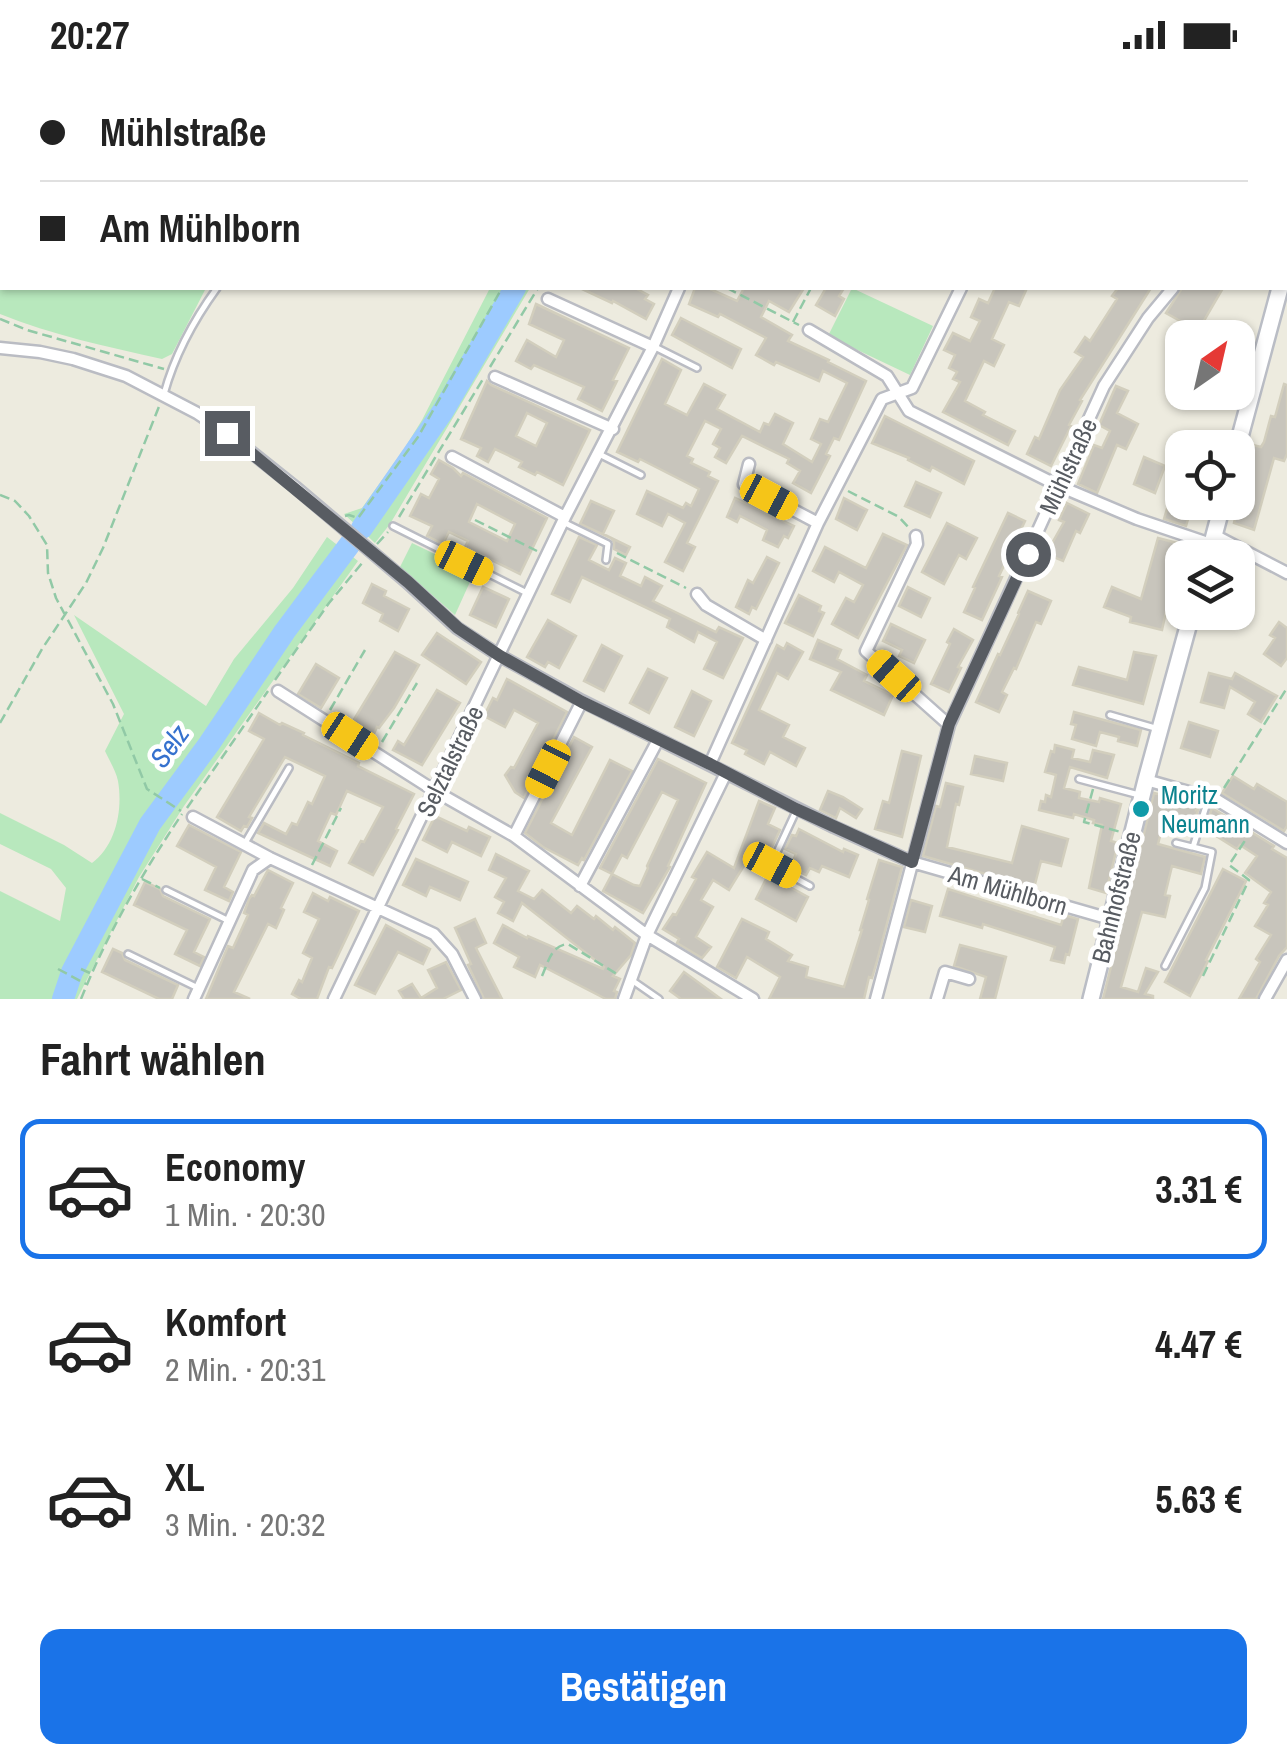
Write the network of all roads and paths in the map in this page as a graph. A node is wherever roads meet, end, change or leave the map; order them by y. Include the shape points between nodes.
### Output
1 (216, 290) edge
2 (501, 290) edge
3 (537, 290) edge
4 (678, 290) edge
5 (731, 290) edge
6 (809, 290) edge
7 (960, 290) edge
8 (1170, 290) edge
9 (1279, 290) edge
10 (548, 298) dead end
11 (0, 319) edge
12 (793, 322) junction
13 (809, 330) joint
14 (653, 347) junction
15 (0, 348) edge
16 (697, 368) dead end
17 (170, 370) junction
18 (495, 377) dead end
19 (164, 394) junction
20 (897, 394) junction
21 (613, 428) junction
22 (1243, 430) edge
23 (599, 454) junction
24 (452, 456) dead end
25 (749, 464) dead end
26 (641, 475) dead end
27 (838, 486) junction
28 (1059, 486) junction
29 (0, 495) edge
30 (475, 520) dead end
31 (564, 520) junction
32 (818, 523) junction
33 (338, 524) junction
34 (393, 526) junction
35 (916, 536) joint
36 (1194, 540) edge
37 (607, 548) junction
38 (370, 552) junction
39 (547, 556) junction
40 (606, 560) dead end
41 (1255, 561) edge
42 (1287, 572) edge
43 (529, 594) junction
44 (697, 594) joint
45 (64, 618) junction
46 (1187, 630) edge
47 (766, 640) junction
48 (365, 650) dead end
49 (500, 656) junction
50 (417, 682) dead end
51 (1287, 688) edge
52 (278, 692) dead end
53 (582, 702) junction
54 (1110, 715) dead end
55 (324, 720) junction
56 (0, 723) edge
57 (949, 724) junction
58 (1160, 729) junction
59 (658, 740) junction
60 (376, 753) junction
61 (710, 764) junction
62 (289, 768) dead end
63 (726, 774) junction
64 (1079, 779) dead end
65 (1094, 783) junction
66 (1144, 788) junction
67 (436, 790) junction
68 (1213, 798) junction
69 (341, 808) dead end
70 (796, 809) junction
71 (188, 815) junction
72 (1256, 824) junction
73 (1132, 835) junction
74 (514, 836) junction
75 (1287, 842) edge
76 (1176, 843) dead end
77 (244, 844) junction
78 (1193, 847) junction
79 (270, 858) junction
80 (912, 862) junction
81 (308, 874) junction
82 (142, 879) junction
83 (580, 886) junction
84 (810, 886) dead end
85 (166, 890) joint
86 (378, 908) junction
87 (1110, 919) junction
88 (230, 921) junction
89 (647, 936) junction
90 (128, 954) dead end
91 (1287, 960) edge
92 (1165, 966) dead end
93 (81, 968) dead end
94 (58, 969) dead end
95 (91, 974) junction
96 (542, 976) dead end
97 (1202, 976) dead end
98 (969, 979) dead end
99 (630, 981) junction
100 (87, 984) junction
101 (196, 994) edge
102 (472, 995) edge
103 (82, 998) edge
104 (88, 999) edge
105 (334, 999) edge
106 (456, 999) edge
107 (624, 999) edge
108 (659, 999) edge
109 (753, 999) edge
110 (876, 999) edge
111 (937, 999) edge
112 (1091, 999) edge
113 (1265, 999) edge

1 - 17 lane
2 - 33 path via 418,437 358,518 348,515
3 - 34 path
4 - 14 street, Selztalstraße
5 - 12 path
6 - 12 path
7 - 20 street via 912,388
8 - 28 street, Mühlstraße via 1104,386
9 - 22 street
10 - 14 street
11 - 17 path
12 - 13 path
13 - 20 street via 887,376
14 - 16 lane
14 - 21 street, Selztalstraße
15 - 19 street, Am Mühlborn via 73,359
17 - 19 lane
18 - 21 street
19 - 33 street, Am Mühlborn via 227,433
19 - 45 path via 102,548
20 - 27 street via 882,399
20 - 28 street via 908,411
21 - 23 street, Selztalstraße
23 - 26 lane
23 - 31 street, Selztalstraße
24 - 31 street
25 - 32 street via 744,484
27 - 32 street
27 - 35 path via 899,517
28 - 36 street
28 - 57 street, Mühlstraße
29 - 45 path via 16,501 47,545 48,573
30 - 39 path
31 - 37 lane
31 - 39 street, Selztalstraße
32 - 47 street
33 - 38 street, Am Mühlborn
34 - 38 path
34 - 43 lane
35 - 57 street via 866,651
37 - 40 lane
37 - 44 path
38 - 49 street, Am Mühlborn
38 - 71 path via 328,603
39 - 43 street, Selztalstraße
41 - 42 street
43 - 49 street, Selztalstraße
44 - 47 street
45 - 56 path
45 - 71 path via 113,704 147,789
46 - 58 street, Bahnhofstraße
47 - 61 street
48 - 55 path
49 - 53 street, Am Mühlborn
49 - 67 street, Selztalstraße
50 - 60 path
51 - 68 path
52 - 55 street
53 - 59 street, Am Mühlborn
53 - 74 street
54 - 58 lane
55 - 60 street
57 - 80 street, Mühlstraße
58 - 66 street, Bahnhofstraße
59 - 61 street, Am Mühlborn
59 - 83 street
60 - 67 street
61 - 63 street, Am Mühlborn
62 - 77 lane
63 - 70 street, Am Mühlborn
63 - 89 street
64 - 65 lane, Bahnhofstraße
65 - 66 lane, Bahnhofstraße
65 - 73 path via 1084,822
66 - 68 street
66 - 73 street, Bahnhofstraße
67 - 74 street
67 - 86 street, Selztalstraße
68 - 72 street
68 - 78 lane
69 - 81 path
70 - 80 street, Am Mühlborn
70 - 84 lane via 772,865
71 - 77 street
71 - 82 path
72 - 75 street
72 - 97 path via 1229,865 1249,880
73 - 87 street, Bahnhofstraße
74 - 83 street
76 - 78 lane
77 - 79 street
78 - 92 lane via 1212,852 1205,888
79 - 81 street
79 - 88 street via 253,870
80 - 87 street, Am Mühlborn
80 - 110 street, Mühlstraße
81 - 86 street
82 - 85 path
82 - 95 path
83 - 89 street
85 - 88 lane
86 - 102 street via 434,934
86 - 105 street, Selztalstraße
87 - 112 street, Bahnhofstraße
88 - 101 street
89 - 99 street
89 - 109 street
90 - 101 lane
91 - 113 street
93 - 95 path
94 - 100 path
95 - 100 path
96 - 99 path via 555,948 568,944
98 - 111 street via 945,972
99 - 107 street
99 - 108 lane
100 - 103 path
102 - 106 street
103 - 104 path

